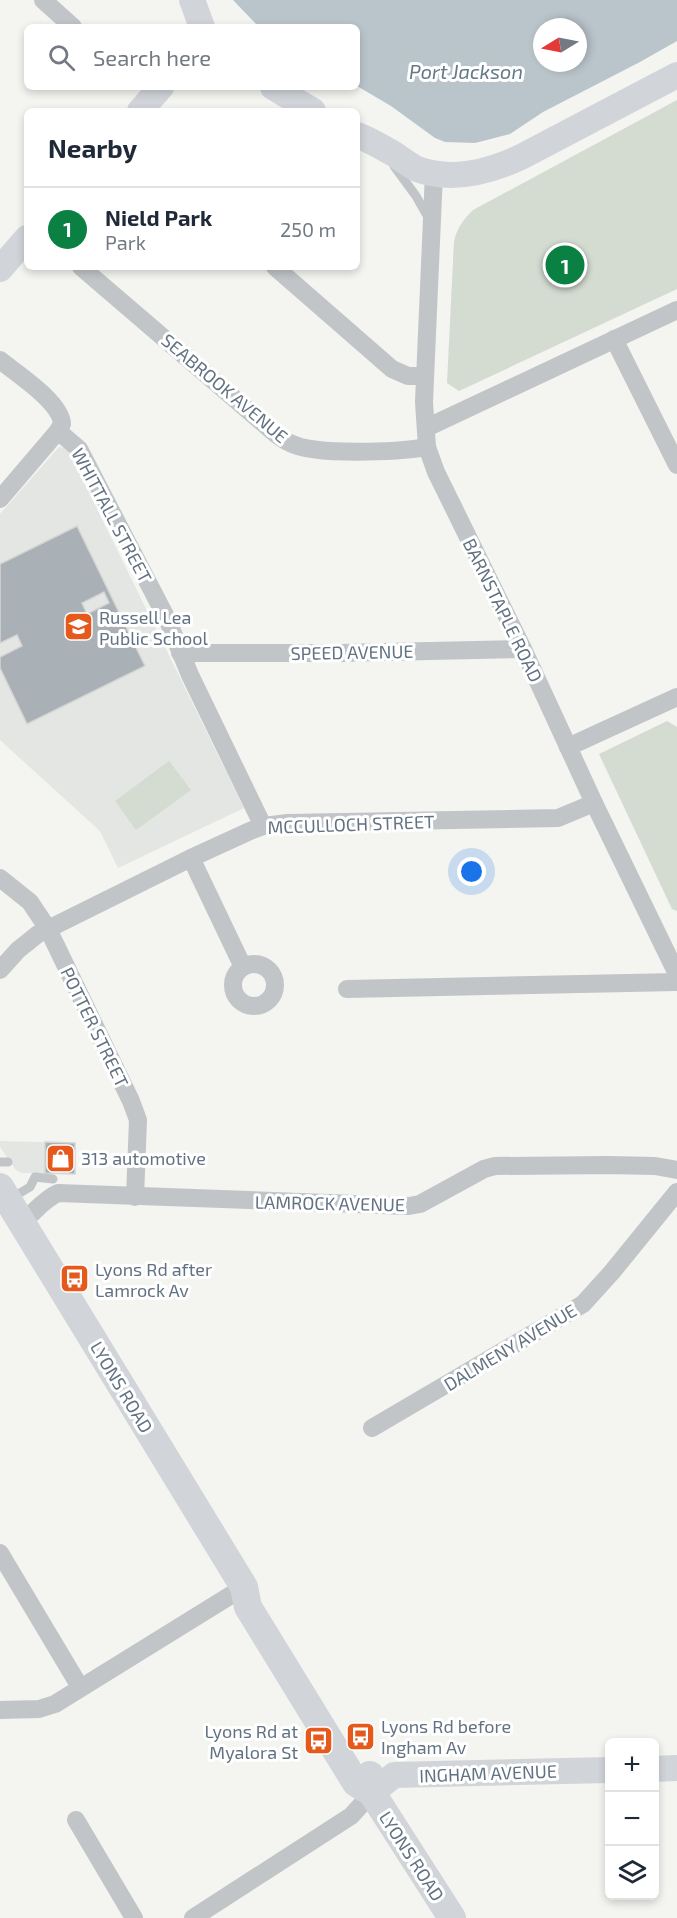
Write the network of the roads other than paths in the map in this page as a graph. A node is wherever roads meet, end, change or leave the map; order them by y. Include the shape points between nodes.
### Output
1 (43, 0) edge
2 (192, 0) edge
3 (70, 24) edge
4 (201, 24) edge
5 (677, 75) edge
6 (278, 90) edge
7 (308, 108) edge
8 (361, 137) edge
9 (434, 173) junction
10 (432, 224) junction
11 (24, 241) edge
12 (0, 268) edge
13 (84, 270) edge
14 (278, 270) edge
15 (677, 310) edge
16 (614, 339) junction
17 (0, 360) edge
18 (424, 376) junction
19 (426, 428) junction
20 (58, 431) junction
21 (427, 447) junction
22 (677, 465) edge
23 (0, 499) edge
24 (523, 649) junction
25 (180, 653) junction
26 (677, 697) edge
27 (568, 747) junction
28 (594, 803) junction
29 (262, 826) junction
30 (191, 858) junction
31 (0, 878) edge
32 (48, 929) junction
33 (670, 940) edge
34 (243, 967) dead end
35 (0, 970) edge
36 (677, 974) edge
37 (677, 982) edge
38 (347, 989) dead end
39 (677, 1170) edge
40 (53, 1179) dead end
41 (7, 1187) edge
42 (677, 1192) edge
43 (135, 1197) junction
44 (372, 1428) dead end
45 (0, 1553) edge
46 (244, 1587) junction
47 (80, 1687) junction
48 (0, 1710) edge
49 (677, 1768) edge
50 (659, 1769) edge
51 (605, 1770) edge
52 (372, 1793) junction
53 (76, 1820) dead end
54 (134, 1918) edge
55 (193, 1918) edge
56 (452, 1918) edge

1 - 3 street
2 - 4 main road
5 - 9 main road via 504,165 472,174
6 - 7 main road
8 - 9 main road via 418,169
8 - 10 lane via 404,179
9 - 10 street, BARNSTAPLE ROAD
10 - 18 street, BARNSTAPLE ROAD
11 - 12 main road
13 - 21 street, SEABROOK AVENUE via 290,444 318,451
14 - 18 street via 392,369 408,376
15 - 16 street
16 - 19 street
16 - 22 street
17 - 20 street, WHITTALL STREET via 53,404 62,419
18 - 19 street, BARNSTAPLE ROAD
19 - 21 street, BARNSTAPLE ROAD
20 - 23 street
20 - 25 street, WHITTALL STREET via 79,449 168,621
21 - 24 street, BARNSTAPLE ROAD
24 - 25 street, SPEED AVENUE
24 - 27 street, BARNSTAPLE ROAD
25 - 29 street, WHITTALL STREET
26 - 27 street
27 - 28 street, BARNSTAPLE ROAD
28 - 29 street, MCCULLOCH STREET via 548,819
28 - 33 street, BARNSTAPLE ROAD
29 - 30 street, MCCULLOCH STREET
30 - 32 street, MCCULLOCH STREET
30 - 34 street
31 - 32 street, POTTER STREET via 30,902
32 - 35 street, MCCULLOCH STREET via 29,941
32 - 43 street, POTTER STREET via 138,1120
33 - 36 street, BARNSTAPLE ROAD
37 - 38 street
39 - 43 street, LAMROCK AVENUE via 655,1166 495,1166 409,1206
40 - 41 lane via 35,1177 30,1187
41 - 43 street, LAMROCK AVENUE via 34,1213 57,1193
41 - 46 main road, LYONS ROAD
42 - 44 street, DALMENY AVENUE via 583,1304
45 - 47 street
46 - 47 street
46 - 52 main road, LYONS ROAD via 261,1598 270,1612 370,1775
47 - 48 street via 55,1704 39,1709
49 - 50 main road
51 - 52 main road, INGHAM AVENUE via 394,1775
52 - 55 street via 351,1816
52 - 56 main road, LYONS ROAD
53 - 54 street

